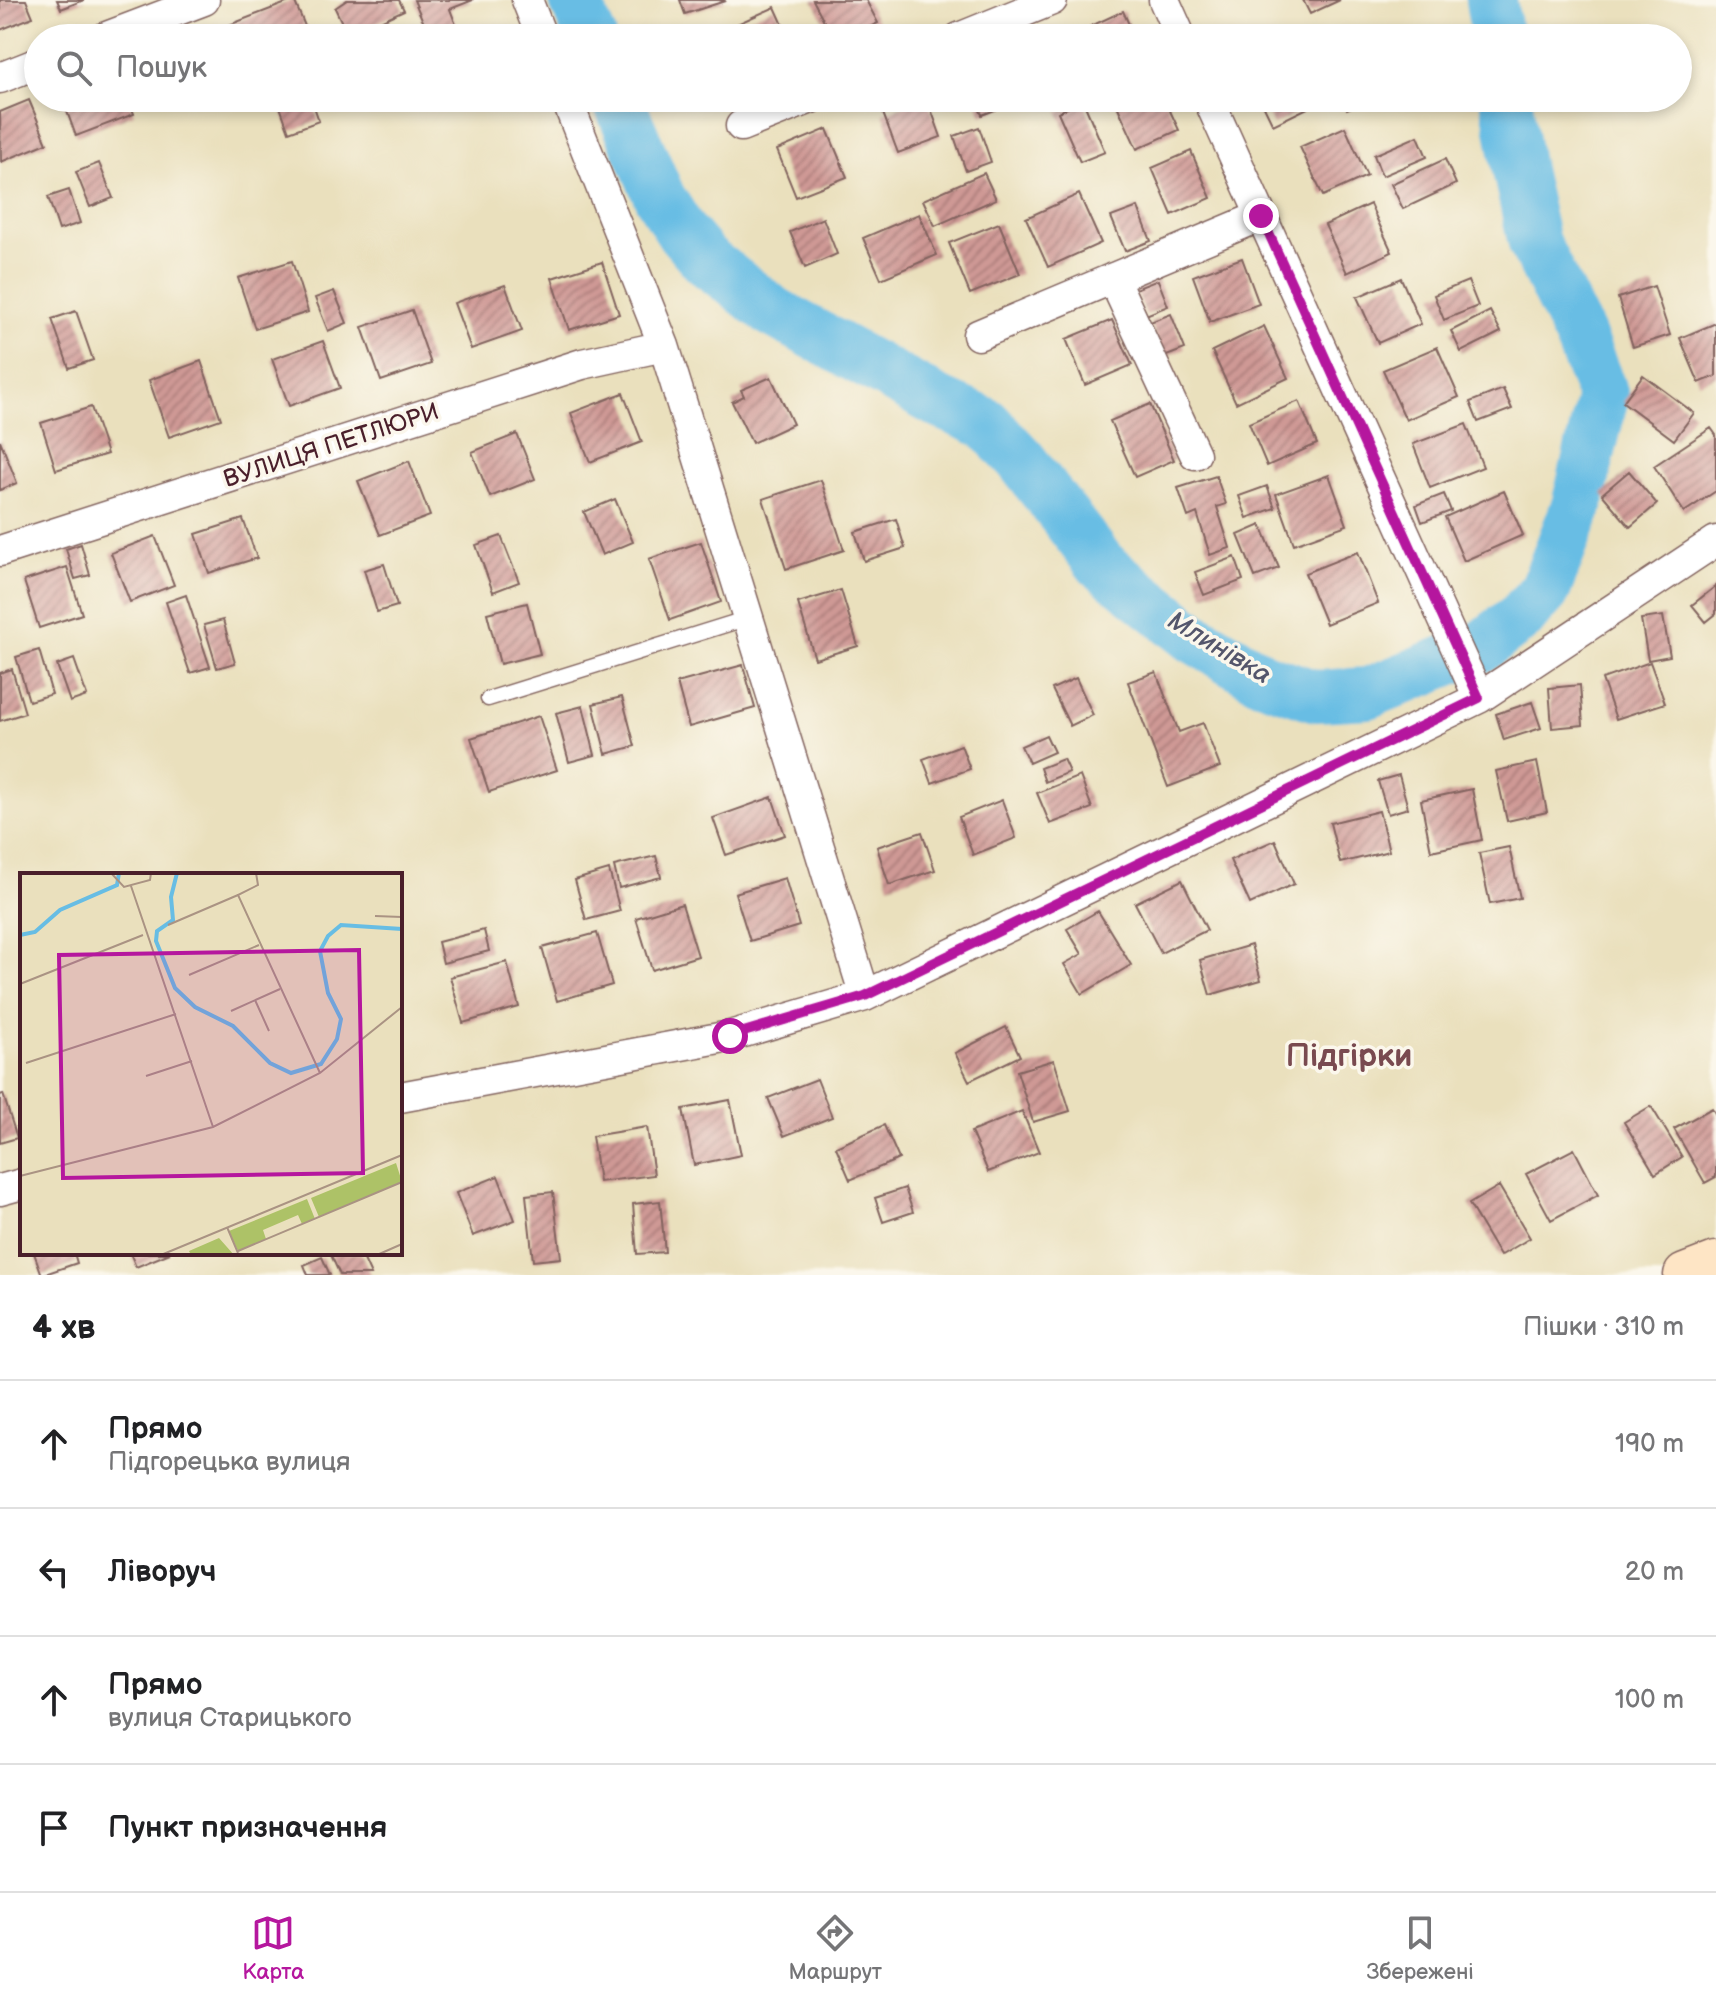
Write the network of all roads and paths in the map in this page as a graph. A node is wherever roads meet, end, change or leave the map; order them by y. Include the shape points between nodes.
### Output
1 (204, 0) edge
2 (527, 0) edge
3 (1052, 0) edge
4 (1164, 0) edge
5 (141, 24) edge
6 (536, 24) edge
7 (993, 24) edge
8 (1175, 24) edge
9 (24, 69) edge
10 (0, 78) edge
11 (572, 112) edge
12 (776, 112) edge
13 (1214, 112) edge
14 (741, 126) dead end
15 (1261, 216) junction
16 (1113, 278) junction
17 (978, 335) dead end
18 (664, 346) junction
19 (1195, 454) dead end
20 (1716, 541) edge
21 (0, 551) edge
22 (748, 618) junction
23 (1474, 688) junction
24 (488, 699) dead end
25 (865, 996) junction
26 (402, 1097) edge
27 (20, 1185) edge
28 (0, 1190) edge
29 (1716, 1263) edge
30 (1685, 1275) edge

1 - 5 street
2 - 6 street
3 - 7 street
4 - 8 street
9 - 10 street
11 - 18 street
12 - 14 street
13 - 15 street
15 - 16 street
15 - 23 street
16 - 17 street
16 - 19 street
18 - 21 street, ВУЛИЦЯ ПЕТЛЮРИ via 582,364
18 - 22 street
20 - 23 street
22 - 24 lane
22 - 25 street
23 - 25 street
25 - 26 street via 730,1036
27 - 28 street
29 - 30 main road

